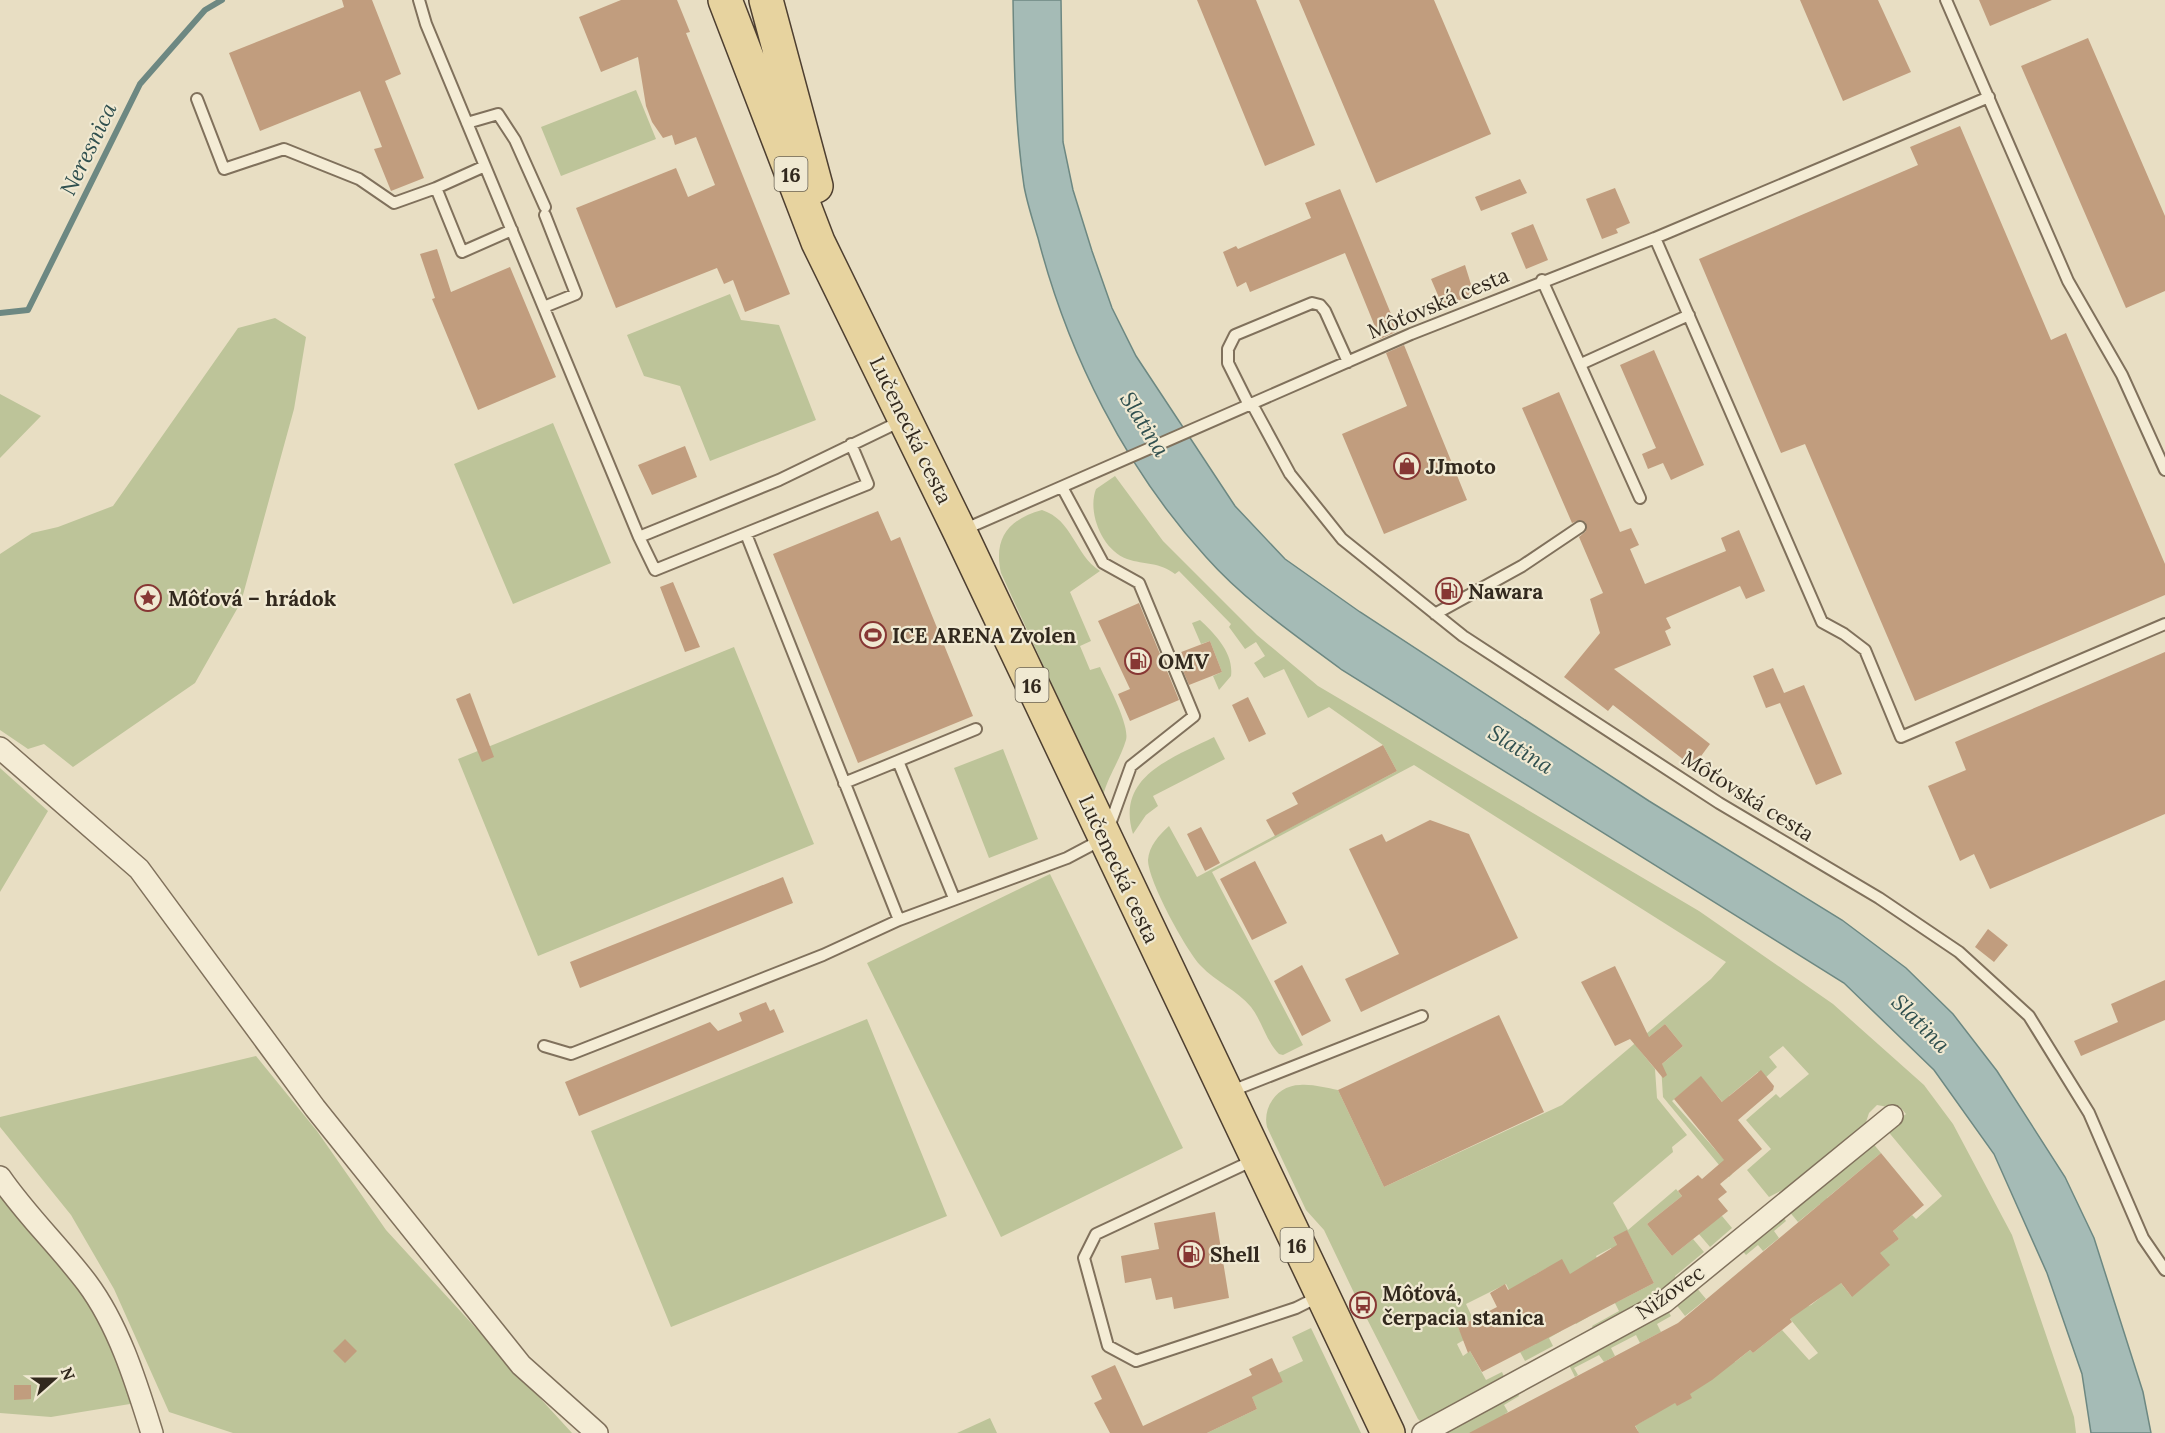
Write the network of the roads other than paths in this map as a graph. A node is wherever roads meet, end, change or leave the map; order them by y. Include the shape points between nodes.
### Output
1 (419, 0) edge
2 (725, 0) edge
3 (766, 0) edge
4 (1946, 0) edge
5 (1989, 97) junction
6 (197, 99) dead end
7 (467, 123) junction
8 (485, 166) junction
9 (436, 188) junction
10 (512, 230) junction
11 (1655, 238) junction
12 (1542, 280) junction
13 (851, 306) junction
14 (543, 307) junction
15 (1689, 315) junction
16 (1348, 362) junction
17 (1581, 364) junction
18 (1251, 405) junction
19 (905, 419) junction
20 (851, 444) junction
21 (2165, 470) edge
22 (1062, 487) junction
23 (1640, 498) dead end
24 (1580, 527) dead end
25 (960, 532) junction
26 (746, 534) junction
27 (639, 537) junction
28 (1435, 614) junction
29 (2165, 624) edge
30 (976, 729) dead end
31 (0, 748) edge
32 (898, 761) junction
33 (844, 783) junction
34 (1104, 838) junction
35 (954, 898) junction
36 (899, 920) junction
37 (1422, 1016) dead end
38 (544, 1046) dead end
39 (1226, 1094) junction
40 (1893, 1116) dead end
41 (1256, 1159) junction
42 (0, 1177) edge
43 (2165, 1269) edge
44 (1322, 1296) junction
45 (152, 1433) edge
46 (597, 1433) edge
47 (1388, 1433) edge
48 (1423, 1433) edge

1 - 7 lane
2 - 13 main road, Lučenecká cesta / 16 via 818,242
3 - 13 main road, Lučenecká cesta / 16
4 - 5 lane
5 - 11 lane, Môťovská cesta
5 - 21 lane via 2068,281 2122,375
6 - 9 lane via 224,169 284,149 358,179 394,203
7 - 8 lane
7 - 14 lane via 498,114 515,140 545,211 576,294
8 - 9 lane
8 - 10 lane
9 - 10 lane via 462,252
10 - 14 lane
11 - 12 lane, Môťovská cesta
11 - 15 lane
12 - 16 lane, Môťovská cesta
12 - 17 lane
13 - 19 main road, Lučenecká cesta / 16
14 - 27 lane
15 - 17 lane
15 - 29 lane via 1822,622 1865,650 1901,737
16 - 18 lane, Môťovská cesta
16 - 18 lane, Môťovská cesta via 1325,311 1312,303 1235,335 1228,349 1228,363
17 - 23 lane
18 - 22 lane, Môťovská cesta
18 - 28 lane, Môťovská cesta via 1290,474 1342,539
19 - 20 lane
19 - 25 main road, Lučenecká cesta / 16
20 - 26 lane via 868,484
20 - 27 lane via 779,480
22 - 25 lane, Môťovská cesta
22 - 34 lane via 1103,563 1139,583 1194,716 1131,766
24 - 28 lane via 1522,566
25 - 34 main road, Lučenecká cesta / 16
26 - 27 lane via 655,570
26 - 33 lane
28 - 43 lane, Môťovská cesta via 1719,802 1879,898 1959,952 2029,1016 2089,1113 2143,1238
30 - 32 lane
31 - 46 street via 139,869 315,1108 521,1365
32 - 33 lane
32 - 35 lane
33 - 36 lane
34 - 35 lane via 1067,858
34 - 39 main road, Lučenecká cesta / 16
35 - 36 lane
36 - 38 lane via 823,955 570,1054
37 - 39 lane
39 - 41 main road, Lučenecká cesta / 16
40 - 48 street, Nižovec via 1664,1302
41 - 44 main road, Lučenecká cesta / 16
41 - 44 lane via 1096,1234 1084,1258 1108,1346 1136,1361
42 - 45 street via 88,1284 109,1318
44 - 47 main road, Lučenecká cesta / 16

